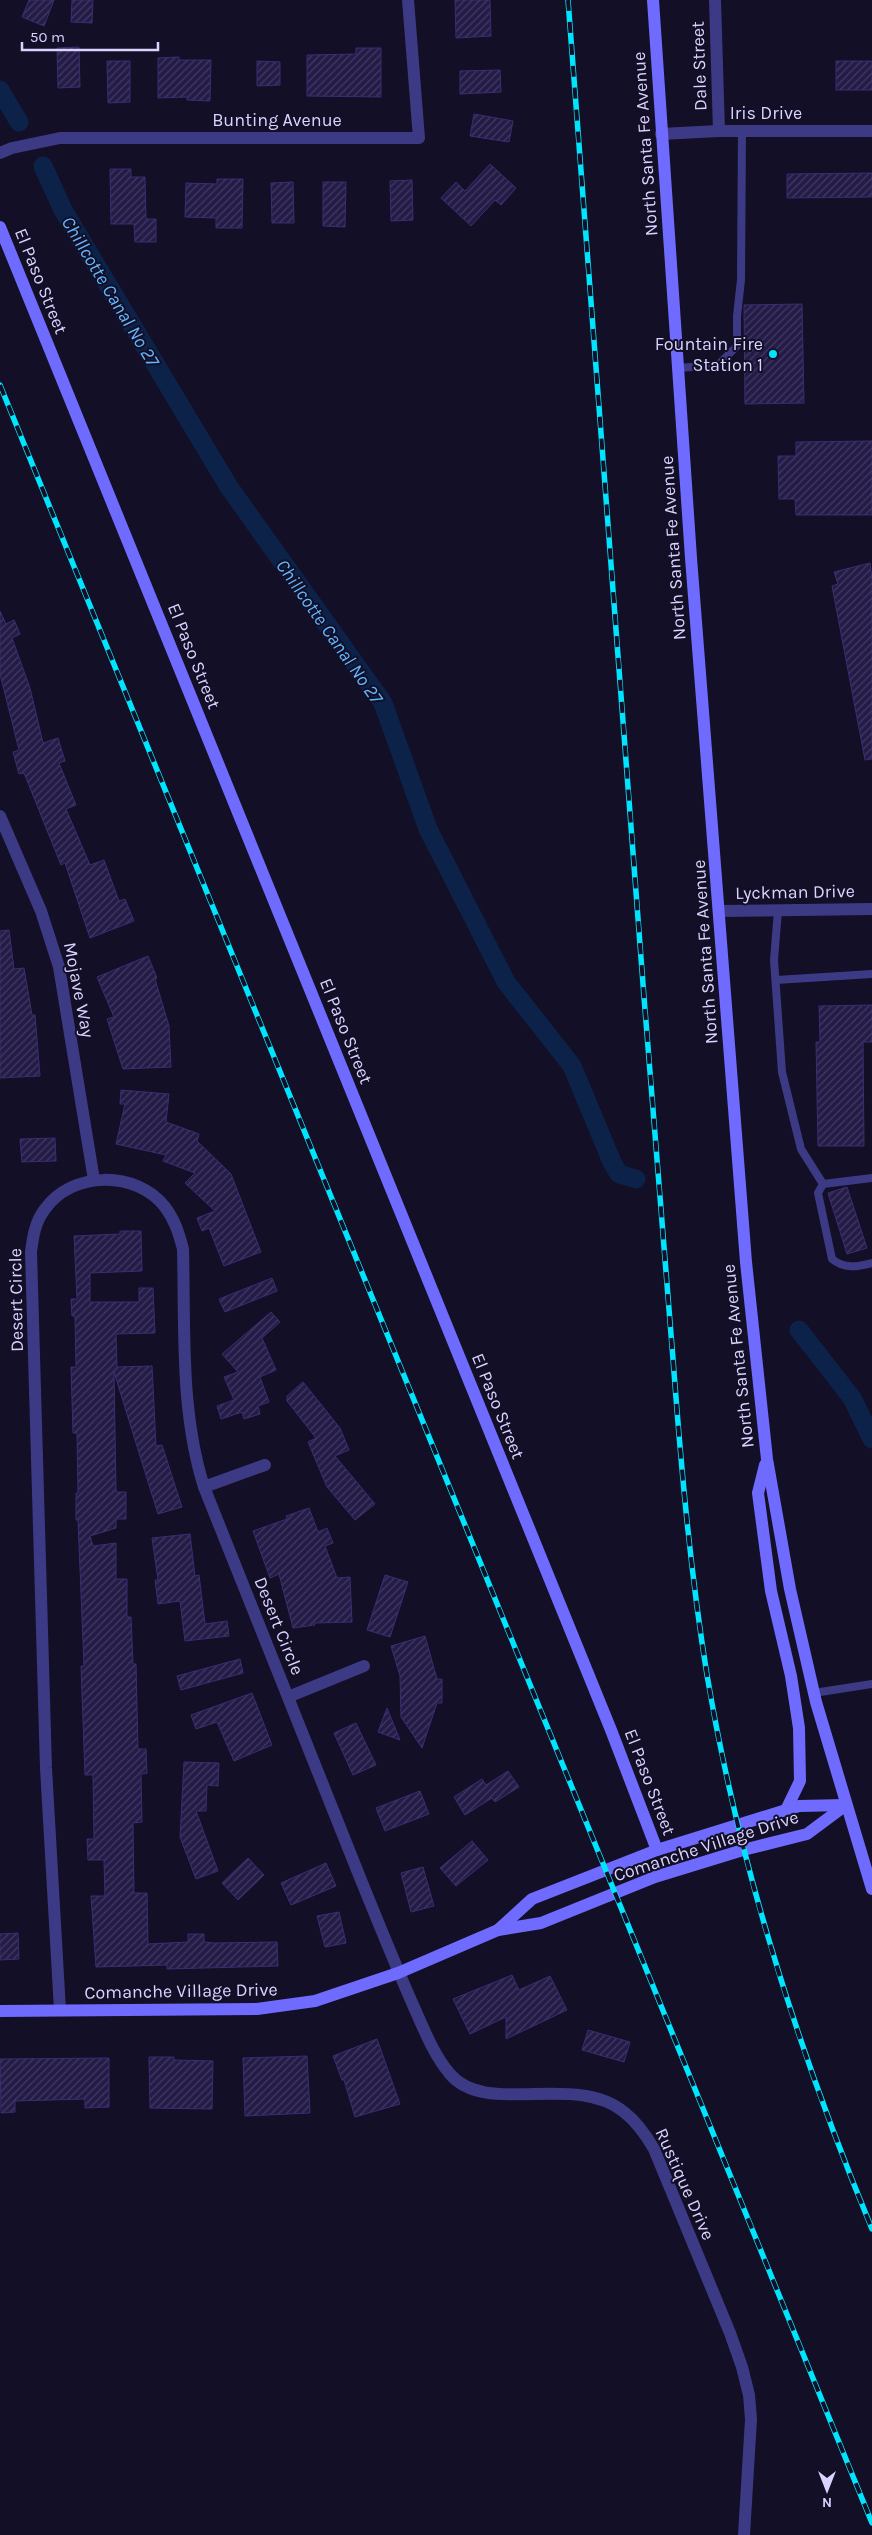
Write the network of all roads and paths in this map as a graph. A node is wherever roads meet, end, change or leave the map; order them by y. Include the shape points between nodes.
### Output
1 (408, 0) edge
2 (653, 0) edge
3 (715, 0) edge
4 (872, 130) edge
5 (719, 131) junction
6 (742, 131) junction
7 (661, 134) junction
8 (0, 153) edge
9 (0, 227) edge
10 (678, 368) junction
11 (0, 816) edge
12 (872, 909) edge
13 (778, 910) junction
14 (719, 911) junction
15 (872, 974) edge
16 (776, 980) junction
17 (872, 1178) edge
18 (94, 1180) junction
19 (823, 1184) junction
20 (872, 1263) edge
21 (767, 1458) junction
22 (265, 1465) dead end
23 (204, 1487) junction
24 (364, 1666) dead end
25 (872, 1684) edge
26 (814, 1693) junction
27 (288, 1697) junction
28 (846, 1805) junction
29 (786, 1810) junction
30 (657, 1850) junction
31 (872, 1889) edge
32 (498, 1930) junction
33 (398, 1973) junction
34 (60, 2010) junction
35 (0, 2011) edge
36 (744, 2535) edge

1 - 8 street, Bunting Avenue via 419,138 60,138
2 - 7 main road, North Santa Fe Avenue
3 - 5 street, Dale Street
4 - 6 street, Iris Drive
5 - 6 street, Iris Drive
5 - 7 street, Iris Drive
6 - 10 lane via 737,346 718,365
7 - 10 main road, North Santa Fe Avenue
9 - 30 main road, El Paso Street
10 - 14 main road, North Santa Fe Avenue
11 - 18 street, Mojave Way via 41,911 59,967
12 - 13 street, Lyckman Drive
13 - 14 street, Lyckman Drive
13 - 16 lane via 774,960
14 - 21 main road, North Santa Fe Avenue via 746,1262
15 - 16 lane
16 - 19 lane via 782,1072 802,1148
17 - 19 lane
18 - 23 street, Desert Circle via 118,1179 144,1190 164,1206 176,1226 183,1249 188,1412 195,1457
18 - 34 street, Desert Circle via 64,1190 45,1208 34,1229 31,1252 46,1768
19 - 20 lane via 818,1193 832,1259 840,1265
21 - 26 main road, North Santa Fe Avenue via 786,1572
21 - 29 main road via 758,1494 771,1591 791,1676 799,1728 800,1781
22 - 23 street
23 - 27 street, Desert Circle
24 - 27 street
25 - 26 lane
26 - 28 main road, North Santa Fe Avenue
27 - 33 street, Desert Circle
28 - 29 main road, Comanche Village Drive via 799,1806
28 - 31 main road, North Santa Fe Avenue
28 - 32 main road, Comanche Village Drive via 807,1834 666,1874 541,1923
29 - 30 main road, Comanche Village Drive
30 - 32 main road, Comanche Village Drive via 532,1898
32 - 33 main road, Comanche Village Drive
33 - 34 main road, Comanche Village Drive via 315,2001 289,2006
33 - 36 street, Rustique Drive via 437,2056 460,2083 479,2091 500,2094 567,2092 600,2100 623,2110 650,2142 742,2367 749,2395
34 - 35 main road, Comanche Village Drive

